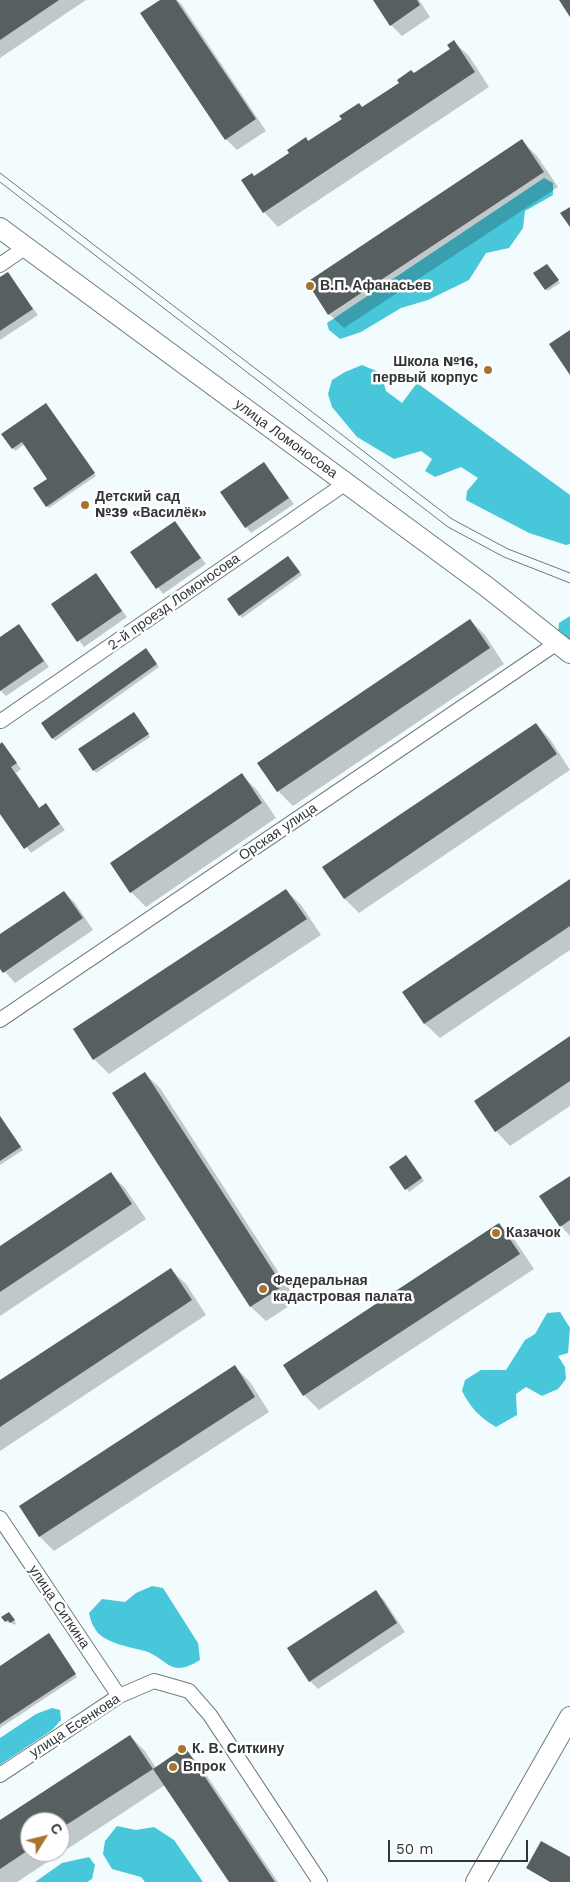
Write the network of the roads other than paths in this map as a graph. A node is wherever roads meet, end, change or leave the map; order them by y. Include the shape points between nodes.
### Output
1 (0, 228) edge
2 (26, 247) junction
3 (0, 265) edge
4 (346, 483) junction
5 (563, 648) edge
6 (1, 721) dead end
7 (0, 1020) edge
8 (0, 1518) edge
9 (118, 1696) junction
10 (570, 1717) edge
11 (0, 1775) edge
12 (320, 1882) edge
13 (476, 1882) edge

1 - 2 street, улица Ломоносова
2 - 3 street
2 - 4 street, улица Ломоносова
4 - 5 street, улица Ломоносова via 487,587
4 - 6 street, 2-й проезд Ломоносова
5 - 7 street, Орская улица
8 - 9 street, улица Ситкина
9 - 11 street, улица Есенкова
9 - 12 street, улица Есенкова via 154,1680 189,1691 210,1715
10 - 13 street

